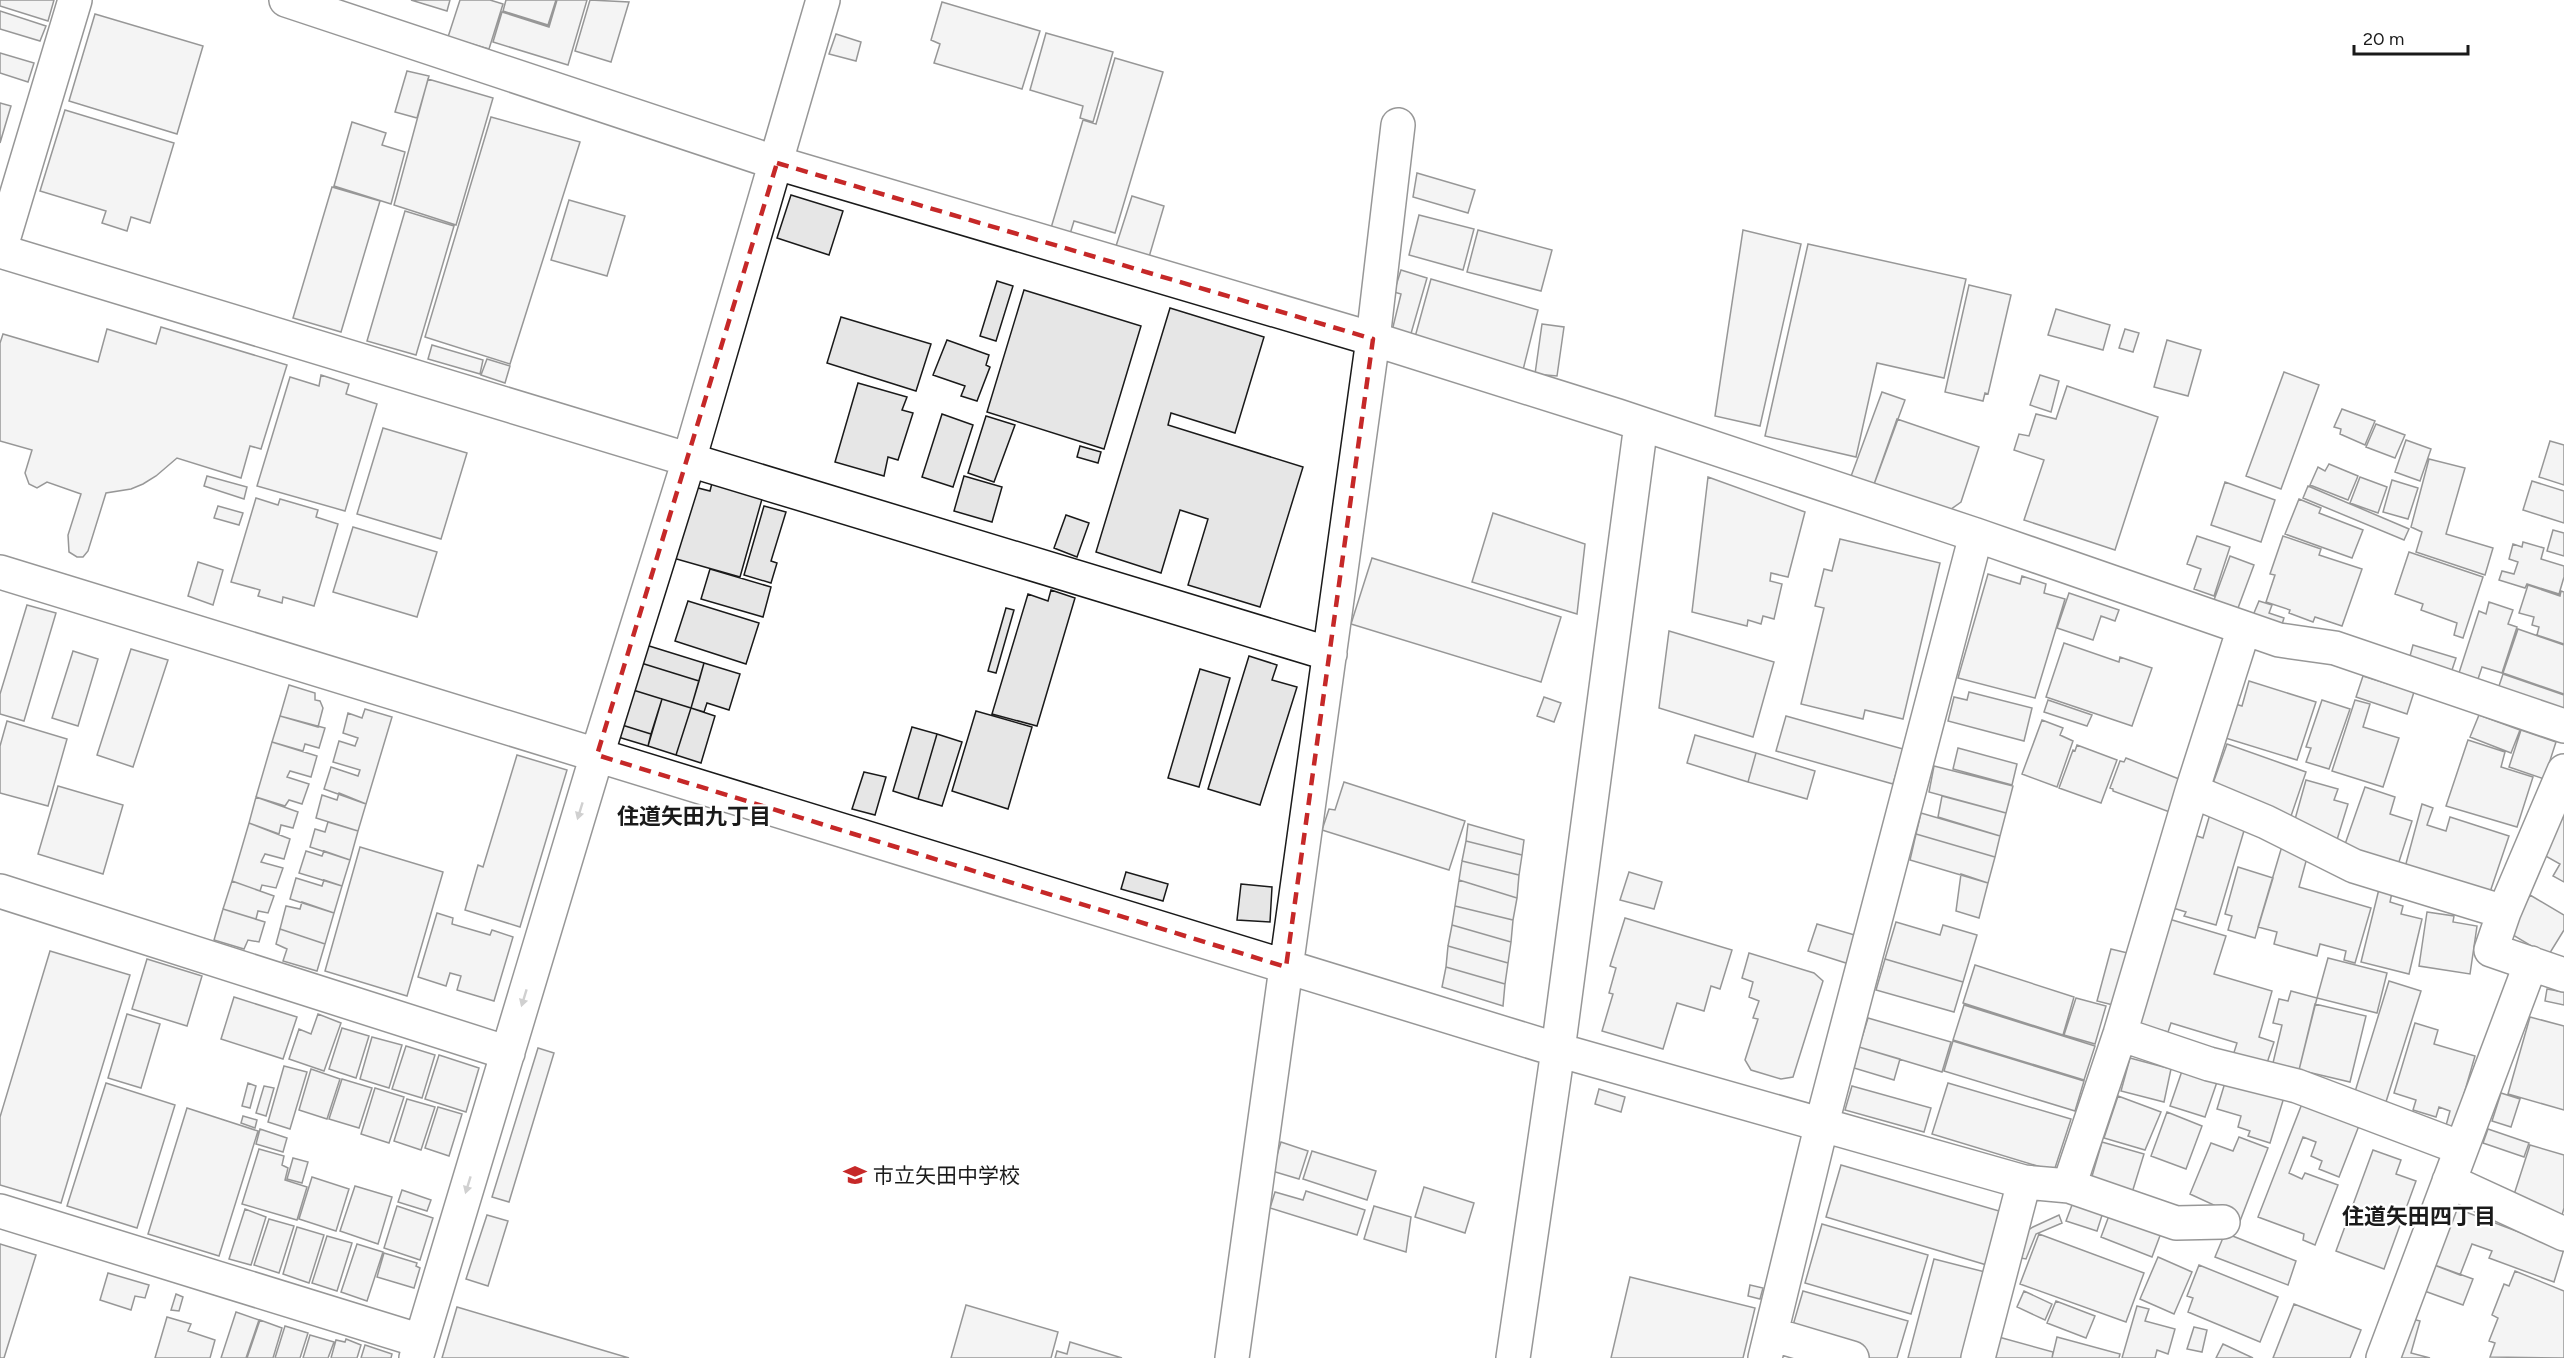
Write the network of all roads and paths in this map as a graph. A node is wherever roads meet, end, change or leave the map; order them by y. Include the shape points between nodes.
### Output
1 (75, 0) edge
2 (286, 0) edge
3 (823, 0) edge
4 (1398, 125) dead end
5 (777, 163) junction
6 (0, 251) edge
7 (1373, 339) junction
8 (1641, 424) junction
9 (689, 460) junction
10 (1976, 535) junction
11 (0, 572) edge
12 (2244, 628) junction
13 (1330, 654) junction
14 (2564, 726) edge
15 (597, 755) junction
16 (2564, 771) edge
17 (2192, 791) junction
18 (0, 891) edge
19 (2504, 912) junction
20 (2531, 963) junction
21 (1286, 967) junction
22 (2564, 975) edge
23 (2120, 1034) junction
24 (1558, 1050) junction
25 (508, 1053) junction
26 (1822, 1123) junction
27 (2461, 1148) junction
28 (2449, 1181) junction
29 (2024, 1182) junction
30 (2069, 1186) junction
31 (0, 1211) edge
32 (2223, 1222) dead end
33 (2564, 1234) edge
34 (1768, 1346) edge
35 (418, 1349) edge
36 (1232, 1358) edge
37 (1513, 1358) edge
38 (1852, 1358) edge
39 (1978, 1358) edge
40 (2383, 1358) edge

1 - 6 street
2 - 5 street
3 - 5 street
4 - 7 street
5 - 7 street
5 - 9 street
6 - 9 street
7 - 8 street
7 - 13 street
8 - 10 street
8 - 24 street
9 - 13 street
9 - 15 street
10 - 12 street
10 - 26 street
11 - 15 street
12 - 14 street via 2279,640 2335,648
12 - 17 street
13 - 21 street
15 - 21 street
15 -> 25 street
16 - 19 street
17 - 19 street via 2354,866
17 - 23 street
18 - 25 street
19 - 20 street via 2491,950
20 - 22 street
20 - 27 street
21 - 24 street
21 - 36 street
23 - 27 street via 2208,1064 2297,1086
23 - 30 street
24 - 26 street
24 - 37 street
25 -> 35 street
26 - 29 street
26 - 34 street
27 - 28 street
28 - 33 street
28 - 40 street
29 - 30 street
29 - 39 street
30 - 32 street via 2176,1224
31 - 35 street
34 - 38 street

